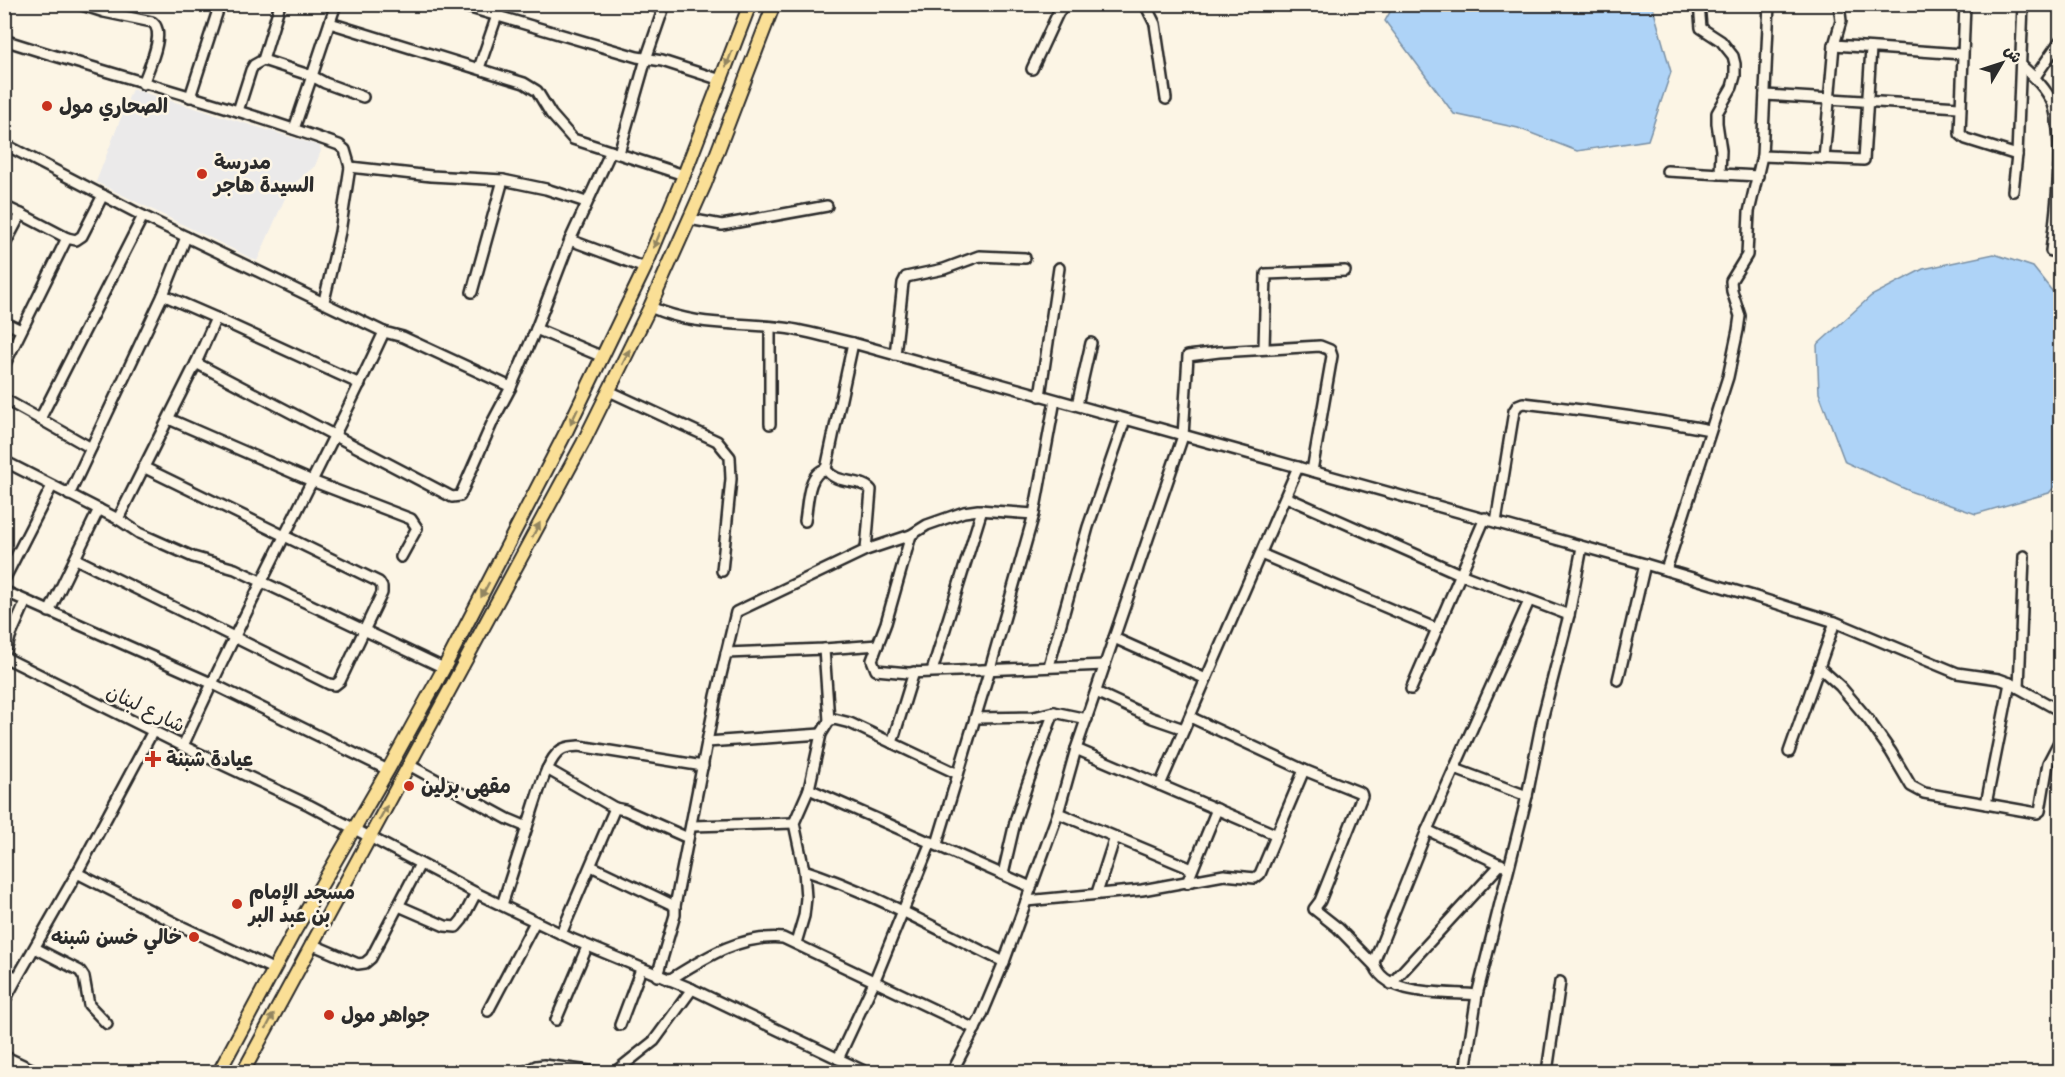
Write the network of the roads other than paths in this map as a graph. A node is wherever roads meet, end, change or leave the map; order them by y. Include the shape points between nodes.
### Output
1 (79, 4) edge
2 (220, 4) edge
3 (280, 4) edge
4 (336, 4) edge
5 (457, 4) edge
6 (501, 4) edge
7 (649, 4) edge
8 (750, 4) edge
9 (774, 4) edge
10 (1065, 4) edge
11 (1145, 4) edge
12 (1699, 4) edge
13 (1769, 4) edge
14 (1839, 4) edge
15 (1965, 4) edge
16 (2023, 4) edge
17 (664, 7) edge
18 (105, 8) edge
19 (497, 15) junction
20 (330, 23) junction
21 (4, 40) edge
22 (2060, 43) edge
23 (1834, 45) junction
24 (1871, 48) junction
25 (1962, 54) junction
26 (646, 59) junction
27 (263, 60) junction
28 (2021, 65) junction
29 (479, 68) junction
30 (1032, 69) dead end
31 (312, 76) junction
32 (2035, 78) junction
33 (721, 80) junction
34 (143, 84) junction
35 (1765, 95) junction
36 (190, 97) junction
37 (363, 97) dead end
38 (1166, 99) dead end
39 (1830, 99) junction
40 (1869, 101) junction
41 (1959, 107) junction
42 (238, 111) junction
43 (294, 129) junction
44 (4, 144) edge
45 (615, 152) junction
46 (2017, 155) junction
47 (1762, 156) junction
48 (1824, 159) junction
49 (350, 167) junction
50 (1668, 171) dead end
51 (1720, 174) junction
52 (684, 175) junction
53 (1758, 176) junction
54 (503, 180) junction
55 (2013, 191) dead end
56 (103, 195) junction
57 (586, 202) junction
58 (4, 206) edge
59 (827, 206) dead end
60 (21, 214) junction
61 (143, 216) junction
62 (689, 219) junction
63 (186, 237) junction
64 (67, 238) junction
65 (570, 240) junction
66 (4, 246) edge
67 (2051, 251) dead end
68 (1025, 258) dead end
69 (645, 268) junction
70 (1059, 268) dead end
71 (1345, 271) dead end
72 (472, 292) dead end
73 (163, 295) junction
74 (324, 301) junction
75 (650, 307) junction
76 (216, 318) junction
77 (4, 322) edge
78 (770, 327) junction
79 (536, 329) junction
80 (21, 330) junction
81 (384, 332) junction
82 (853, 343) junction
83 (1091, 343) dead end
84 (1264, 348) junction
85 (896, 356) junction
86 (603, 357) junction
87 (196, 363) junction
88 (4, 366) edge
89 (360, 384) junction
90 (511, 387) junction
91 (609, 391) junction
92 (1040, 396) junction
93 (4, 399) edge
94 (1055, 400) junction
95 (1077, 405) junction
96 (40, 419) junction
97 (169, 419) junction
98 (1125, 420) junction
99 (770, 424) dead end
100 (1710, 430) junction
101 (334, 436) junction
102 (1183, 436) junction
103 (91, 448) junction
104 (4, 461) edge
105 (143, 467) junction
106 (1298, 468) junction
107 (826, 469) junction
108 (1312, 471) junction
109 (312, 481) junction
110 (52, 486) junction
111 (69, 495) junction
112 (1286, 497) junction
113 (99, 509) junction
114 (982, 510) junction
115 (1034, 514) junction
116 (118, 519) junction
117 (1485, 519) junction
118 (805, 521) dead end
119 (1496, 522) junction
120 (911, 535) junction
121 (284, 537) junction
122 (1582, 547) junction
123 (866, 550) junction
124 (1261, 554) junction
125 (2024, 556) dead end
126 (401, 557) dead end
127 (75, 559) junction
128 (1645, 564) junction
129 (1666, 570) junction
130 (722, 571) dead end
131 (1460, 574) junction
132 (4, 580) edge
133 (262, 581) junction
134 (4, 591) edge
135 (26, 601) junction
136 (1529, 601) junction
137 (49, 612) junction
138 (1569, 615) junction
139 (1835, 622) junction
140 (1437, 629) junction
141 (364, 630) junction
142 (234, 638) junction
143 (1114, 638) junction
144 (878, 645) junction
145 (824, 650) junction
146 (726, 653) junction
147 (5, 657) edge
148 (1104, 665) junction
149 (1049, 666) junction
150 (1819, 667) junction
151 (444, 668) junction
152 (990, 669) junction
153 (932, 671) junction
154 (914, 672) junction
155 (1206, 679) junction
156 (1618, 680) dead end
157 (211, 683) junction
158 (2010, 683) junction
159 (2019, 688) junction
160 (1411, 689) dead end
161 (1096, 692) junction
162 (2061, 711) edge
163 (1054, 712) junction
164 (1190, 717) junction
165 (975, 718) junction
166 (1086, 719) junction
167 (829, 721) junction
168 (1184, 729) junction
169 (153, 731) junction
170 (822, 734) junction
171 (2061, 740) edge
172 (707, 742) junction
173 (892, 743) junction
174 (183, 746) junction
175 (1077, 749) junction
176 (1789, 752) dead end
177 (409, 765) junction
178 (703, 766) junction
179 (548, 769) junction
180 (1455, 769) junction
181 (388, 770) junction
182 (1304, 770) junction
183 (958, 774) junction
184 (1160, 785) junction
185 (809, 789) junction
186 (1527, 796) junction
187 (1986, 804) junction
188 (615, 808) junction
189 (1216, 809) junction
190 (1058, 813) junction
191 (794, 823) junction
192 (692, 826) junction
193 (354, 827) junction
194 (527, 827) junction
195 (1427, 830) junction
196 (1277, 835) junction
197 (370, 836) junction
198 (1115, 837) junction
199 (688, 838) junction
200 (934, 843) junction
201 (420, 864) junction
202 (591, 866) junction
203 (1505, 867) junction
204 (1192, 869) junction
205 (804, 870) junction
206 (77, 873) junction
207 (1003, 874) junction
208 (1187, 883) junction
209 (1031, 887) junction
210 (476, 893) junction
211 (1097, 893) junction
212 (1026, 901) junction
213 (502, 905) junction
214 (399, 906) junction
215 (675, 906) junction
216 (902, 911) junction
217 (535, 922) junction
218 (561, 934) junction
219 (795, 943) junction
220 (311, 944) junction
221 (587, 947) junction
222 (35, 948) junction
223 (1005, 962) junction
224 (1375, 966) junction
225 (273, 969) junction
226 (641, 969) junction
227 (4, 971) edge
228 (657, 976) junction
229 (17, 978) junction
230 (669, 980) junction
231 (874, 982) junction
232 (1560, 982) dead end
233 (1391, 984) junction
234 (692, 989) junction
235 (1477, 995) junction
236 (4, 1002) edge
237 (488, 1011) dead end
238 (556, 1020) dead end
239 (107, 1024) dead end
240 (620, 1025) dead end
241 (975, 1029) junction
242 (4, 1056) edge
243 (838, 1059) junction
244 (38, 1072) edge
245 (219, 1072) edge
246 (243, 1072) edge
247 (524, 1072) edge
248 (597, 1072) edge
249 (615, 1072) edge
250 (866, 1072) edge
251 (952, 1072) edge
252 (1465, 1072) edge
253 (1547, 1072) edge

1 - 18 street
2 - 36 street
3 - 27 street
4 - 20 street
5 - 19 street
6 - 19 street
7 - 17 street
8 -> 33 main road
9 - 62 main road
10 - 30 street
11 - 38 street via 1155,24
12 - 51 street via 1701,28 1721,41 1735,64 1732,87 1718,112
13 - 35 street
14 - 23 street via 1841,21
15 - 25 street
16 - 28 street
17 - 26 street
18 - 34 street via 152,22 159,30
19 - 26 street
19 - 29 street
20 - 29 street
20 - 31 street
21 - 34 street
22 - 32 street
23 - 24 street
23 - 39 street
24 - 25 street
24 - 40 street
25 - 41 street
26 - 33 street
26 - 45 street
27 - 31 street
27 - 42 street via 254,65
28 - 32 street
28 - 46 street
29 - 45 street via 531,87 573,139
31 - 37 street
31 - 43 street
32 - 67 street via 2052,103 2059,139
33 - 52 main road
34 - 36 street
35 - 39 street
35 - 47 street
36 - 42 street
39 - 40 street
39 - 48 street
40 - 41 street
40 - 48 street via 1864,159
41 - 46 street via 1962,137
42 - 43 street
43 - 49 street via 339,145 345,150
44 - 56 street
45 - 52 street
45 - 57 street
46 - 55 street
47 - 48 street
47 - 53 street
49 - 54 street
49 - 74 street
50 - 51 street
51 - 53 street
52 -> 69 main road
53 - 100 street via 1749,212 1747,255 1731,281 1740,316 1738,330 1728,377
54 - 57 street
54 - 72 street
56 - 61 street
56 - 64 street via 82,236 76,240
57 - 65 street
58 - 60 street
59 - 62 street via 723,225
60 - 64 street
60 - 66 street
61 - 63 street
61 - 96 street
62 - 75 main road
63 - 73 street
63 - 74 street
64 - 80 street
65 - 69 street
65 - 79 street
68 - 85 street via 979,256 906,277
69 - 86 main road
70 - 92 street
71 - 84 street via 1266,274
73 - 76 street
73 - 103 street
74 - 81 street
75 - 78 street via 702,322
91 -> 75 main road
76 - 87 street
76 - 89 street
77 - 80 street
78 - 82 street
78 - 99 street
79 - 86 street
79 - 90 street
80 - 88 street
81 - 89 street
81 - 90 street
82 - 85 street
82 - 107 street
83 - 95 street
84 - 102 street via 1188,356
84 - 108 street via 1320,346 1330,350
85 - 92 street
86 -> 151 main road
87 - 97 street
87 - 101 street
89 - 101 street
90 - 101 street via 456,498
91 - 130 street via 717,441 727,450 731,479
177 -> 91 main road
92 - 94 street
93 - 96 street
94 - 95 street
94 - 115 street
95 - 98 street
96 - 103 street
97 - 105 street
97 - 109 street
98 - 102 street
98 - 149 street via 1088,527
100 - 119 street via 1522,403 1514,411
100 - 129 street
101 - 109 street
102 - 106 street
102 - 143 street
103 - 111 street
104 - 110 street
105 - 116 street
105 - 121 street
106 - 108 street
106 - 112 street
107 - 118 street via 813,478
107 - 123 street via 833,477 866,485 871,490
108 - 117 street
109 - 121 street
109 - 126 street via 411,519 417,528
110 - 111 street
110 - 132 street
111 - 113 street
112 - 124 street
112 - 131 street
113 - 116 street
113 - 127 street
114 - 115 street
114 - 120 street via 927,525
114 - 153 street
115 - 152 street
116 - 133 street via 174,549
117 - 119 street
117 - 131 street
119 - 122 street
120 - 123 street
120 - 144 street
121 - 133 street
121 - 141 street via 379,582 382,593
122 - 128 street
122 - 138 street
123 - 146 street via 738,610
124 - 140 street
124 - 155 street
125 - 159 street
127 - 137 street
127 - 142 street
128 - 129 street
128 - 156 street
129 - 139 street
131 - 136 street
131 - 140 street
133 - 141 street
133 - 142 street
134 - 135 street
135 - 137 street
135 - 147 street
136 - 138 street
136 - 180 street
137 - 157 street
138 - 186 street
139 - 150 street
139 - 158 street via 1957,673
140 - 160 street
141 - 142 street via 335,685
141 - 151 street
142 - 157 street
143 - 148 street
143 - 155 street
144 - 145 street
144 - 154 street via 872,660 876,670
145 - 146 street
145 - 167 street
146 - 172 street
147 - 169 street, شارع لبنان
148 - 149 street
148 - 161 street
149 - 152 street
150 - 176 street
150 - 187 street via 1868,719 1911,786 1923,793
151 - 181 main road
152 - 153 street
152 - 165 street
153 - 154 street
154 - 173 street
155 - 164 street
157 - 174 street
157 - 181 street
158 - 159 street
158 - 187 street
159 - 162 street
161 - 166 street
161 - 168 street
163 - 165 street via 1034,717
163 - 166 street
163 - 207 street via 1016,818
164 - 168 street
164 - 182 street
165 - 183 street
166 - 175 street
167 - 170 street
167 - 173 street via 849,723
168 - 184 street
169 - 174 street, شارع لبنان
169 - 206 street
170 - 172 street
170 - 185 street
171 - 187 street via 2048,763 2038,812
172 - 178 street
173 - 183 street
174 - 193 street, شارع لبنان
175 - 184 street
175 - 190 street
177 - 194 street
197 -> 177 main road
178 - 179 street via 579,746 559,751
178 - 192 street
179 - 188 street
179 - 194 street
180 - 186 street
180 - 195 street
181 - 193 main road
182 - 196 street
182 - 224 street via 1362,795 1314,909
183 - 200 street
184 - 189 street
185 - 191 street
185 - 200 street
186 - 203 street
188 - 199 street
188 - 202 street
189 - 196 street
189 - 204 street
190 - 198 street
190 - 209 street
191 - 192 street
191 - 205 street
192 - 199 street
193 - 197 street, شارع لبنان
193 - 225 main road
194 - 213 street
195 - 203 street
195 - 224 street
196 - 208 street via 1258,877 1224,875
197 - 201 street, شارع لبنان
197 - 220 main road
198 - 204 street
198 - 211 street
199 - 215 street
200 - 207 street
200 - 216 street
201 - 210 street, شارع لبنان
201 - 214 street
202 - 215 street
202 - 218 street
203 - 233 street
203 - 235 street
204 - 208 street
205 - 216 street
205 - 219 street via 804,916
206 - 222 street
206 - 225 street
207 - 209 street
208 - 211 street
209 - 212 street
210 - 213 street, شارع لبنان
210 - 214 street via 456,927
211 - 212 street
212 - 223 street
213 - 217 street, شارع لبنان
214 - 220 street via 365,963 358,964
215 - 228 street
216 - 223 street
216 - 231 street
217 - 218 street, شارع لبنان
217 - 237 street
218 - 221 street, شارع لبنان
219 - 230 street via 770,937 749,940 722,949
219 - 231 street
246 -> 220 main road
221 - 226 street, شارع لبنان
221 - 238 street
222 - 229 street
222 - 239 street via 80,971 89,1005
223 - 241 street
224 - 233 street
225 - 245 main road
226 - 228 street, شارع لبنان
226 - 240 street
227 - 229 street
228 - 230 street, شارع لبنان
229 - 236 street
230 - 234 street, شارع لبنان
231 - 241 street
231 - 243 street
232 - 253 street
233 - 235 street via 1406,989
234 - 243 street, شارع لبنان
234 - 249 street via 654,1041
235 - 252 street
241 - 251 street
242 - 244 street
243 - 250 street, شارع لبنان
247 - 248 street via 544,1065

